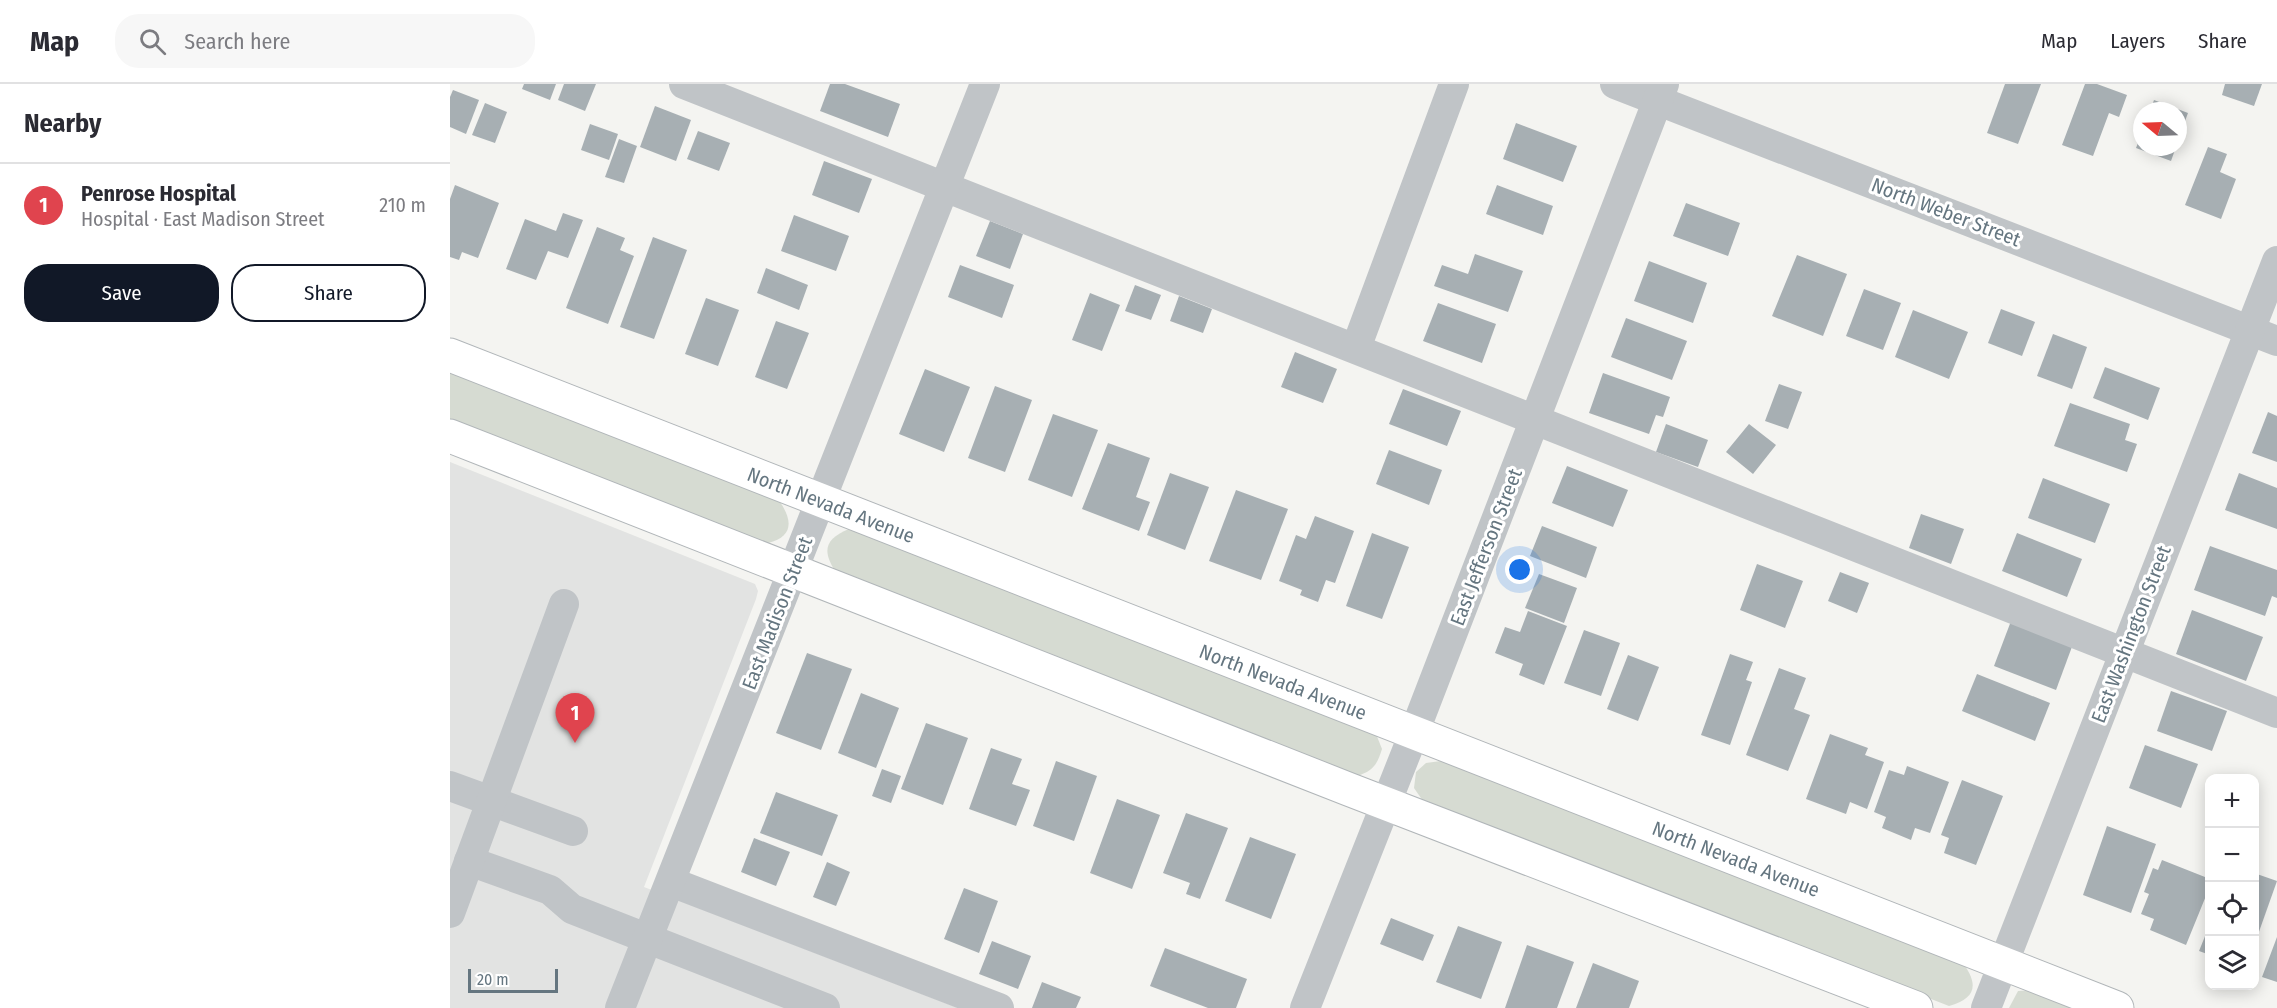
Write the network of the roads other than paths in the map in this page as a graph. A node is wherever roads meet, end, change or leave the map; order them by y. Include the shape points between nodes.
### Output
1 (684, 84) edge
2 (985, 84) edge
3 (1454, 84) edge
4 (1615, 84) edge
5 (1660, 92) edge
6 (945, 186) junction
7 (2277, 261) edge
8 (2249, 330) junction
9 (2277, 341) edge
10 (1356, 348) junction
11 (450, 356) edge
12 (1535, 419) junction
13 (450, 436) edge
14 (821, 501) junction
15 (795, 572) junction
16 (564, 604) dead end
17 (2125, 652) junction
18 (2277, 713) edge
19 (1414, 733) junction
20 (450, 786) edge
21 (492, 801) junction
22 (1386, 804) junction
23 (573, 831) dead end
24 (470, 861) junction
25 (671, 882) junction
26 (450, 913) edge
27 (648, 938) junction
28 (2002, 963) junction
29 (620, 1008) edge
30 (825, 1008) edge
31 (999, 1008) edge
32 (1305, 1008) edge
33 (1916, 1008) edge
34 (1986, 1008) edge
35 (2117, 1008) edge

1 - 6 street
2 - 6 street, East Madison Street
3 - 10 street
4 - 5 street, North Weber Street
5 - 8 street, North Weber Street
5 - 12 street, East Jefferson Street
6 - 10 street
6 - 14 street, East Madison Street
7 - 8 street, East Washington Street
8 - 9 street, North Weber Street
8 - 17 street, East Washington Street
10 - 12 street
11 - 14 main road, North Nevada Avenue
12 - 17 street
12 - 19 street, East Jefferson Street
13 - 15 main road
14 - 15 street, East Madison Street
14 - 19 main road, North Nevada Avenue
15 - 22 main road
15 - 25 street, East Madison Street
16 - 21 street
17 - 18 street
17 - 28 street, East Washington Street
19 - 22 street, East Jefferson Street
19 - 28 main road, North Nevada Avenue
20 - 21 street
21 - 23 street
21 - 24 street
22 - 32 street, East Jefferson Street
22 - 33 main road
24 - 26 street
24 - 27 street via 550,890 572,909
25 - 27 street, East Madison Street
25 - 31 street
27 - 29 street, East Madison Street
27 - 30 street
28 - 34 street, East Washington Street
28 - 35 main road, North Nevada Avenue

